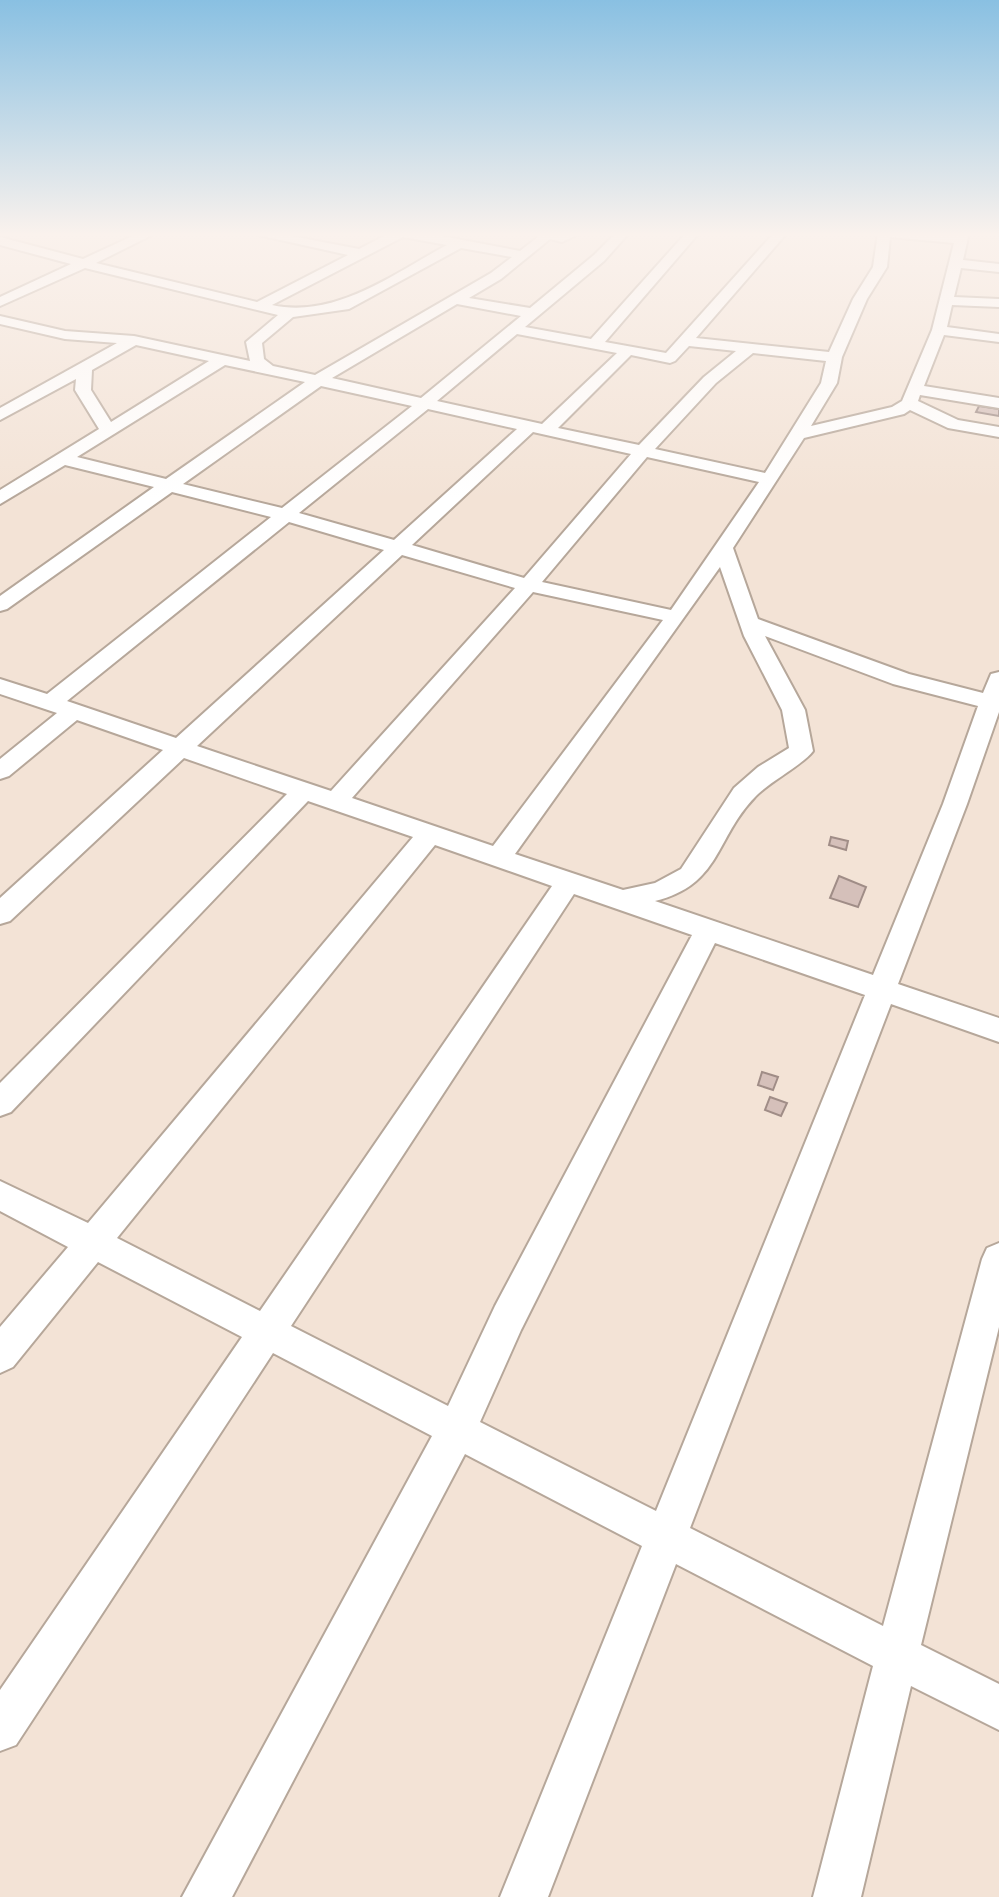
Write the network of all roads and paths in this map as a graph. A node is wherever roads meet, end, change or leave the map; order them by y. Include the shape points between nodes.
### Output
1 (7, 322) edge
2 (279, 322) edge
3 (419, 322) edge
4 (521, 322) edge
5 (615, 322) edge
6 (703, 322) edge
7 (850, 322) edge
8 (942, 322) edge
9 (513, 329) junction
10 (939, 330) junction
11 (999, 338) edge
12 (134, 340) junction
13 (686, 341) junction
14 (596, 343) junction
15 (749, 348) junction
16 (628, 350) junction
17 (834, 357) junction
18 (220, 361) junction
19 (84, 368) junction
20 (271, 371) junction
21 (318, 380) junction
22 (911, 396) junction
23 (425, 403) junction
24 (999, 403) edge
25 (0, 415) edge
26 (537, 429) junction
27 (108, 430) junction
28 (999, 432) edge
29 (798, 434) junction
30 (642, 452) junction
31 (62, 459) junction
32 (0, 474) edge
33 (770, 479) junction
34 (27, 481) junction
35 (170, 487) junction
36 (0, 498) edge
37 (283, 514) junction
38 (399, 546) junction
39 (723, 547) junction
40 (527, 585) junction
41 (0, 605) edge
42 (676, 617) junction
43 (751, 624) junction
44 (0, 686) edge
45 (996, 695) edge
46 (49, 704) junction
47 (73, 712) junction
48 (177, 749) junction
49 (0, 771) edge
50 (304, 791) junction
51 (335, 802) junction
52 (430, 834) junction
53 (499, 857) junction
54 (569, 881) junction
55 (625, 900) junction
56 (0, 914) edge
57 (709, 928) junction
58 (882, 989) junction
59 (999, 1030) edge
60 (0, 1103) edge
61 (0, 1195) edge
62 (91, 1243) junction
63 (999, 1259) edge
64 (267, 1334) junction
65 (0, 1355) edge
66 (456, 1431) junction
67 (665, 1538) junction
68 (898, 1657) junction
69 (999, 1708) edge
70 (0, 1729) edge
71 (206, 1897) edge
72 (524, 1897) edge
73 (837, 1897) edge

1 - 12 street via 65,335
2 - 20 street via 254,342 254,358
3 - 21 street
4 - 9 street
5 - 14 street
6 - 13 street
7 - 17 street
8 - 10 street
9 - 14 street
9 - 23 street
10 - 11 street
10 - 22 street
12 - 18 street
12 - 19 street
13 - 15 street
13 - 16 street via 670,358
14 - 16 street
15 - 17 street
15 - 30 street via 710,380
16 - 26 street
17 - 29 street via 829,383
18 - 20 street
18 - 27 street
19 - 25 street
19 - 27 street via 83,390
20 - 21 street
21 - 23 street
21 - 35 street
22 - 24 street
22 - 28 street via 954,424
22 - 29 street via 898,411
23 - 26 street
23 - 37 street
26 - 30 street
26 - 38 street
27 - 31 street
29 - 33 street
30 - 33 street
30 - 40 street
31 - 34 street
31 - 35 street
32 - 34 street
33 - 39 street
34 - 36 street
35 - 37 street
35 - 41 street
37 - 38 street
37 - 46 street
38 - 40 street
38 - 48 street
39 - 42 street
39 - 43 street
40 - 42 street
40 - 51 street
42 - 53 street
43 - 45 street via 901,679
43 - 55 street via 794,708 801,751 743,794 690,875 663,890
44 - 46 street
45 - 58 street
46 - 47 street
47 - 48 street
47 - 49 street
48 - 50 street
48 - 56 street
50 - 51 street
50 - 60 street
51 - 52 street
52 - 53 street
52 - 62 street
53 - 54 street
54 - 55 street
54 - 64 street
55 - 57 street
57 - 58 street
57 - 66 street via 508,1318
58 - 59 street
58 - 67 street
61 - 62 street
62 - 64 street
62 - 65 street
63 - 68 street
64 - 66 street
64 - 70 street
66 - 67 street
66 - 71 street
67 - 68 street
67 - 72 street
68 - 69 street
68 - 73 street

